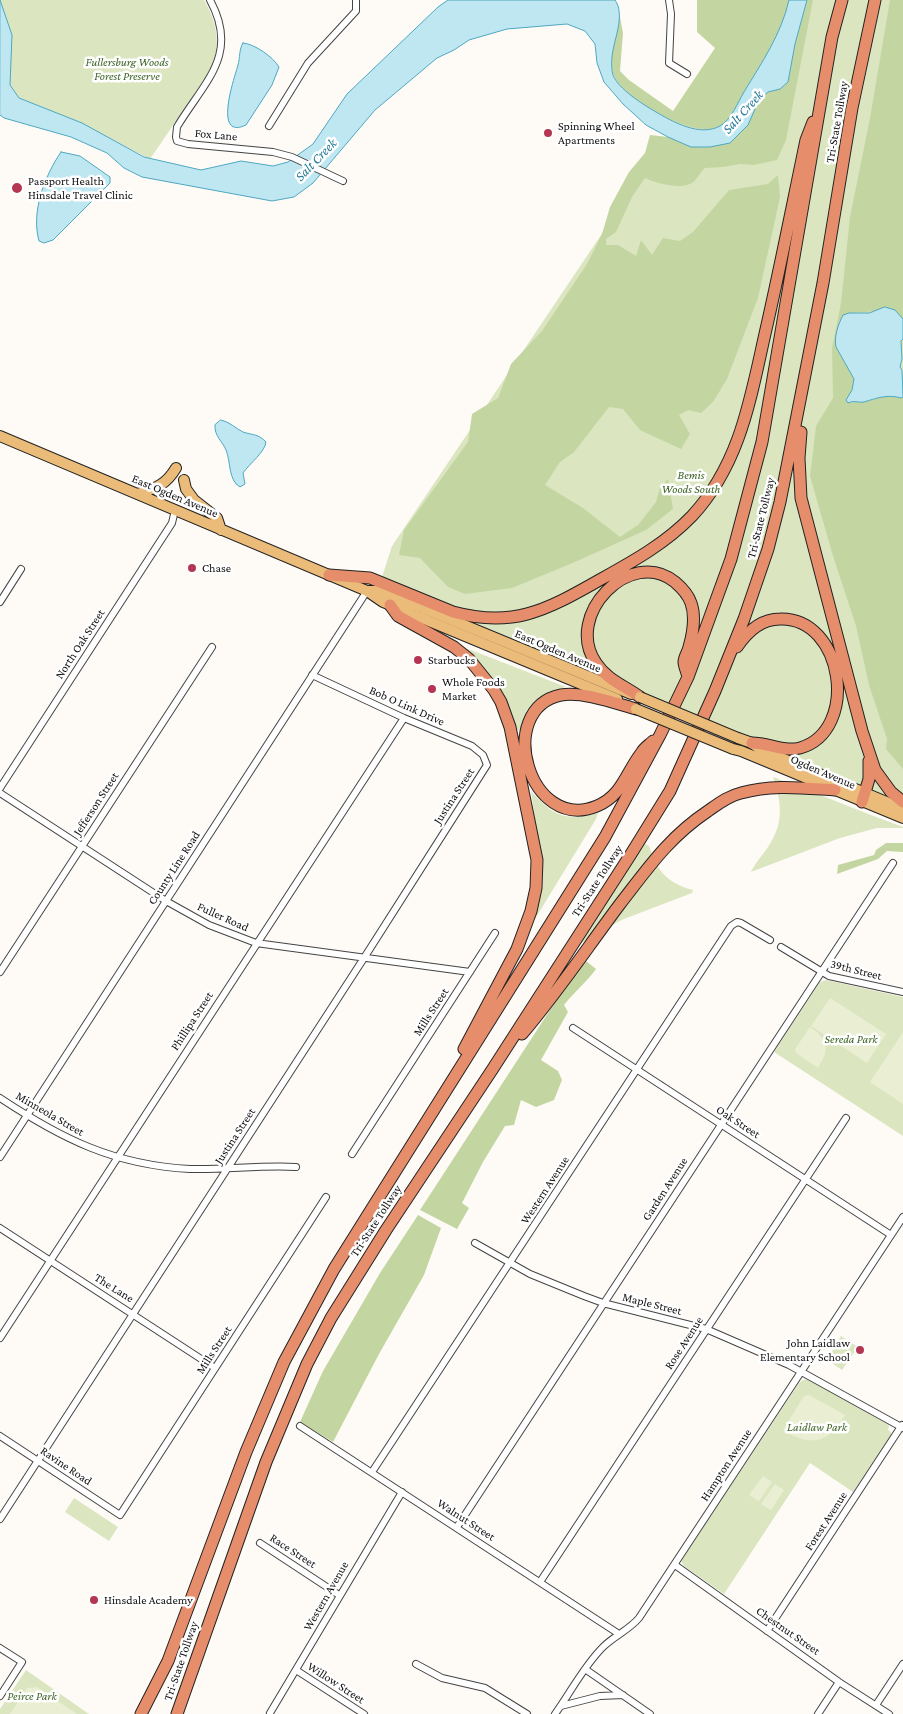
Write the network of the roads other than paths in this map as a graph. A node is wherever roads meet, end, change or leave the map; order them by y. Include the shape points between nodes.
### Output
1 (210, 0) edge
2 (356, 0) edge
3 (669, 0) edge
4 (842, 0) edge
5 (875, 0) edge
6 (687, 74) dead end
7 (821, 102) junction
8 (269, 126) dead end
9 (343, 182) dead end
10 (802, 387) junction
11 (0, 436) edge
12 (176, 468) dead end
13 (184, 480) dead end
14 (138, 494) junction
15 (175, 510) junction
16 (221, 530) junction
17 (21, 569) dead end
18 (329, 575) junction
19 (367, 591) junction
20 (0, 602) edge
21 (390, 605) junction
22 (212, 647) dead end
23 (312, 675) junction
24 (688, 677) junction
25 (715, 691) junction
26 (640, 697) junction
27 (636, 708) junction
28 (404, 718) junction
29 (660, 735) junction
30 (738, 738) joint
31 (752, 744) junction
32 (733, 749) joint
33 (869, 754) junction
34 (487, 765) joint
35 (0, 788) edge
36 (835, 790) junction
37 (0, 793) edge
38 (864, 798) junction
39 (903, 802) edge
40 (903, 810) edge
41 (903, 818) edge
42 (82, 846) junction
43 (893, 863) dead end
44 (166, 901) junction
45 (496, 933) dead end
46 (770, 940) dead end
47 (256, 943) junction
48 (781, 947) dead end
49 (364, 958) junction
50 (0, 972) edge
51 (470, 972) junction
52 (822, 973) junction
53 (903, 992) edge
54 (573, 1028) dead end
55 (637, 1069) junction
56 (492, 1070) junction
57 (0, 1098) edge
58 (438, 1104) junction
59 (27, 1116) junction
60 (846, 1118) dead end
61 (721, 1124) junction
62 (352, 1154) dead end
63 (0, 1157) edge
64 (117, 1157) junction
65 (296, 1166) dead end
66 (227, 1168) junction
67 (805, 1179) junction
68 (326, 1197) dead end
69 (903, 1217) edge
70 (0, 1228) edge
71 (891, 1235) junction
72 (476, 1243) dead end
73 (50, 1261) junction
74 (511, 1263) junction
75 (604, 1304) junction
76 (133, 1314) junction
77 (706, 1329) junction
78 (0, 1338) edge
79 (215, 1368) junction
80 (801, 1372) junction
81 (300, 1426) dead end
82 (902, 1426) edge
83 (0, 1436) edge
84 (38, 1460) junction
85 (372, 1472) junction
86 (402, 1492) junction
87 (120, 1515) joint
88 (0, 1519) edge
89 (457, 1527) junction
90 (260, 1543) dead end
91 (675, 1565) junction
92 (540, 1582) junction
93 (339, 1595) junction
94 (767, 1631) junction
95 (619, 1634) junction
96 (0, 1648) edge
97 (416, 1664) dead end
98 (903, 1664) edge
99 (585, 1669) junction
100 (296, 1670) junction
101 (840, 1682) junction
102 (624, 1695) junction
103 (0, 1696) edge
104 (876, 1705) junction
105 (560, 1706) junction
106 (270, 1713) dead end
107 (141, 1714) edge
108 (177, 1714) edge
109 (364, 1714) edge
110 (527, 1714) edge
111 (555, 1714) edge
112 (650, 1714) edge
113 (818, 1714) edge
114 (889, 1714) edge

1 - 9 street, Fox Lane via 220,21 220,56 211,77 178,127 177,141 273,152
2 - 8 street via 356,11 308,63
3 - 6 street via 669,63
4 - 7 highway, Tri-State Tollway
5 - 10 highway, Tri-State Tollway via 852,108
7 - 18 highway via 806,140 743,427 729,463 692,515 658,546 635,561 549,607 521,616 488,619 466,616 370,578
7 - 24 highway, Tri-State Tollway via 762,442 731,559
10 - 25 highway, Tri-State Tollway via 768,549
10 - 33 highway via 799,458 802,498
11 - 14 main road, East Ogden Avenue
12 - 14 main road via 170,479 159,487
13 - 16 main road via 186,489 216,518
14 - 15 main road, East Ogden Avenue
15 - 16 main road, East Ogden Avenue
15 - 35 street, North Oak Street via 172,523
16 - 18 main road, East Ogden Avenue
17 - 20 street
18 - 19 main road, East Ogden Avenue
19 - 21 main road, East Ogden Avenue
19 - 23 street, County Line Road
19 - 26 main road, East Ogden Avenue via 382,591
21 - 27 main road, East Ogden Avenue
21 - 58 highway via 398,616 469,659 501,702 510,727 537,860 531,911 517,949 443,1088
22 - 42 street, Jefferson Street
23 - 28 street, Bob O Link Drive
23 - 44 street, County Line Road
24 - 26 highway via 684,662 693,633 691,603 672,580 663,575 634,573 610,587 596,606 588,622 586,642 604,673
24 - 29 highway, Tri-State Tollway
25 - 31 highway via 735,650 758,626 777,619 798,621 808,625 822,638 836,676 836,705 829,726 816,740 800,748
25 - 56 highway, Tri-State Tollway via 670,791
26 - 30 main road, East Ogden Avenue, bridge
27 - 29 highway via 572,694 560,695 541,706 532,716 525,744 530,775 541,792 565,808 579,810 596,806 614,795 642,751
27 - 32 main road, East Ogden Avenue, bridge
28 - 34 street, Bob O Link Drive via 472,746 483,754
28 - 47 street, Phillipa Street
29 - 58 highway, Tri-State Tollway via 605,837
30 - 31 main road, Ogden Avenue
31 - 38 main road, Ogden Avenue
32 - 36 main road, Ogden Avenue
33 - 38 highway via 869,778
33 - 39 highway via 880,779
34 - 49 street, Justina Street
36 - 38 main road, Ogden Avenue
36 - 56 highway via 768,787 740,793 726,798 687,825 663,849 546,1006
37 - 42 street, Fuller Road
38 - 40 main road, Ogden Avenue
38 - 41 main road, Ogden Avenue
42 - 44 street, Fuller Road
42 - 50 street, Jefferson Street
43 - 52 street, Garden Avenue
44 - 47 street, Fuller Road via 209,925
44 - 59 street, County Line Road
45 - 51 street, Mills Street
46 - 55 street, Western Avenue via 744,924 737,922 731,926
47 - 49 street, Fuller Road
47 - 64 street, Phillipa Street
48 - 52 street, 39th Street
49 - 51 street, Fuller Road
49 - 66 street, Justina Street
51 - 62 street, Mills Street
52 - 53 street, 39th Street
52 - 61 street, Garden Avenue
54 - 55 street, Oak Street
55 - 61 street, Oak Street
55 - 74 street, Western Avenue
56 - 108 highway, Tri-State Tollway via 386,1230 331,1318 307,1364 266,1462
57 - 59 street, Minneola Street
58 - 107 highway, Tri-State Tollway via 334,1269 284,1362 246,1452 168,1662
59 - 63 street, County Line Road
59 - 64 street, Minneola Street via 76,1142
60 - 67 street, Rose Avenue
61 - 67 street, Oak Street
61 - 75 street, Garden Avenue
64 - 66 street, Minneola Street via 166,1167
64 - 73 street, Phillipa Street
65 - 66 street, Minneola Street
66 - 76 street, Justina Street
67 - 71 street, Oak Street
67 - 77 street, Rose Avenue
68 - 79 street, Mills Street
69 - 71 street, Hampton Avenue
70 - 73 street, The Lane
71 - 80 street, Hampton Avenue
72 - 74 street, Maple Street
73 - 76 street, The Lane
73 - 78 street, Phillipa Street
74 - 75 street, Maple Street
74 - 85 street, Western Avenue
75 - 77 street, Maple Street
75 - 89 street, Garden Avenue
76 - 79 street, The Lane
76 - 84 street, Justina Street
77 - 80 street, Maple Street
77 - 92 street, Rose Avenue
79 - 87 street, Mills Street
80 - 82 street, Maple Street
80 - 91 street, Hampton Avenue
81 - 85 street, Walnut Street
82 - 94 street, Forest Avenue
83 - 84 street, Ravine Road
84 - 87 street, Ravine Road
84 - 88 street, Justina Street
85 - 86 street, Walnut Street
86 - 89 street, Walnut Street
86 - 93 street, Western Avenue
89 - 92 street, Walnut Street
90 - 93 street, Race Street
91 - 94 street, Chestnut Street
91 - 95 street, Hampton Avenue via 635,1623
92 - 95 street, Walnut Street
93 - 100 street, Western Avenue
94 - 101 street, Chestnut Street
95 - 99 street, Hampton Avenue
96 - 103 street via 22,1662
97 - 110 street via 442,1678 485,1688
98 - 104 street
99 - 102 street
99 - 105 street, Hampton Avenue
100 - 106 street, Western Avenue
100 - 109 street, Willow Street
101 - 104 street, Chestnut Street
101 - 113 street
102 - 105 street via 600,1696
102 - 112 street
104 - 114 street, Chestnut Street
105 - 111 street, Hampton Avenue

